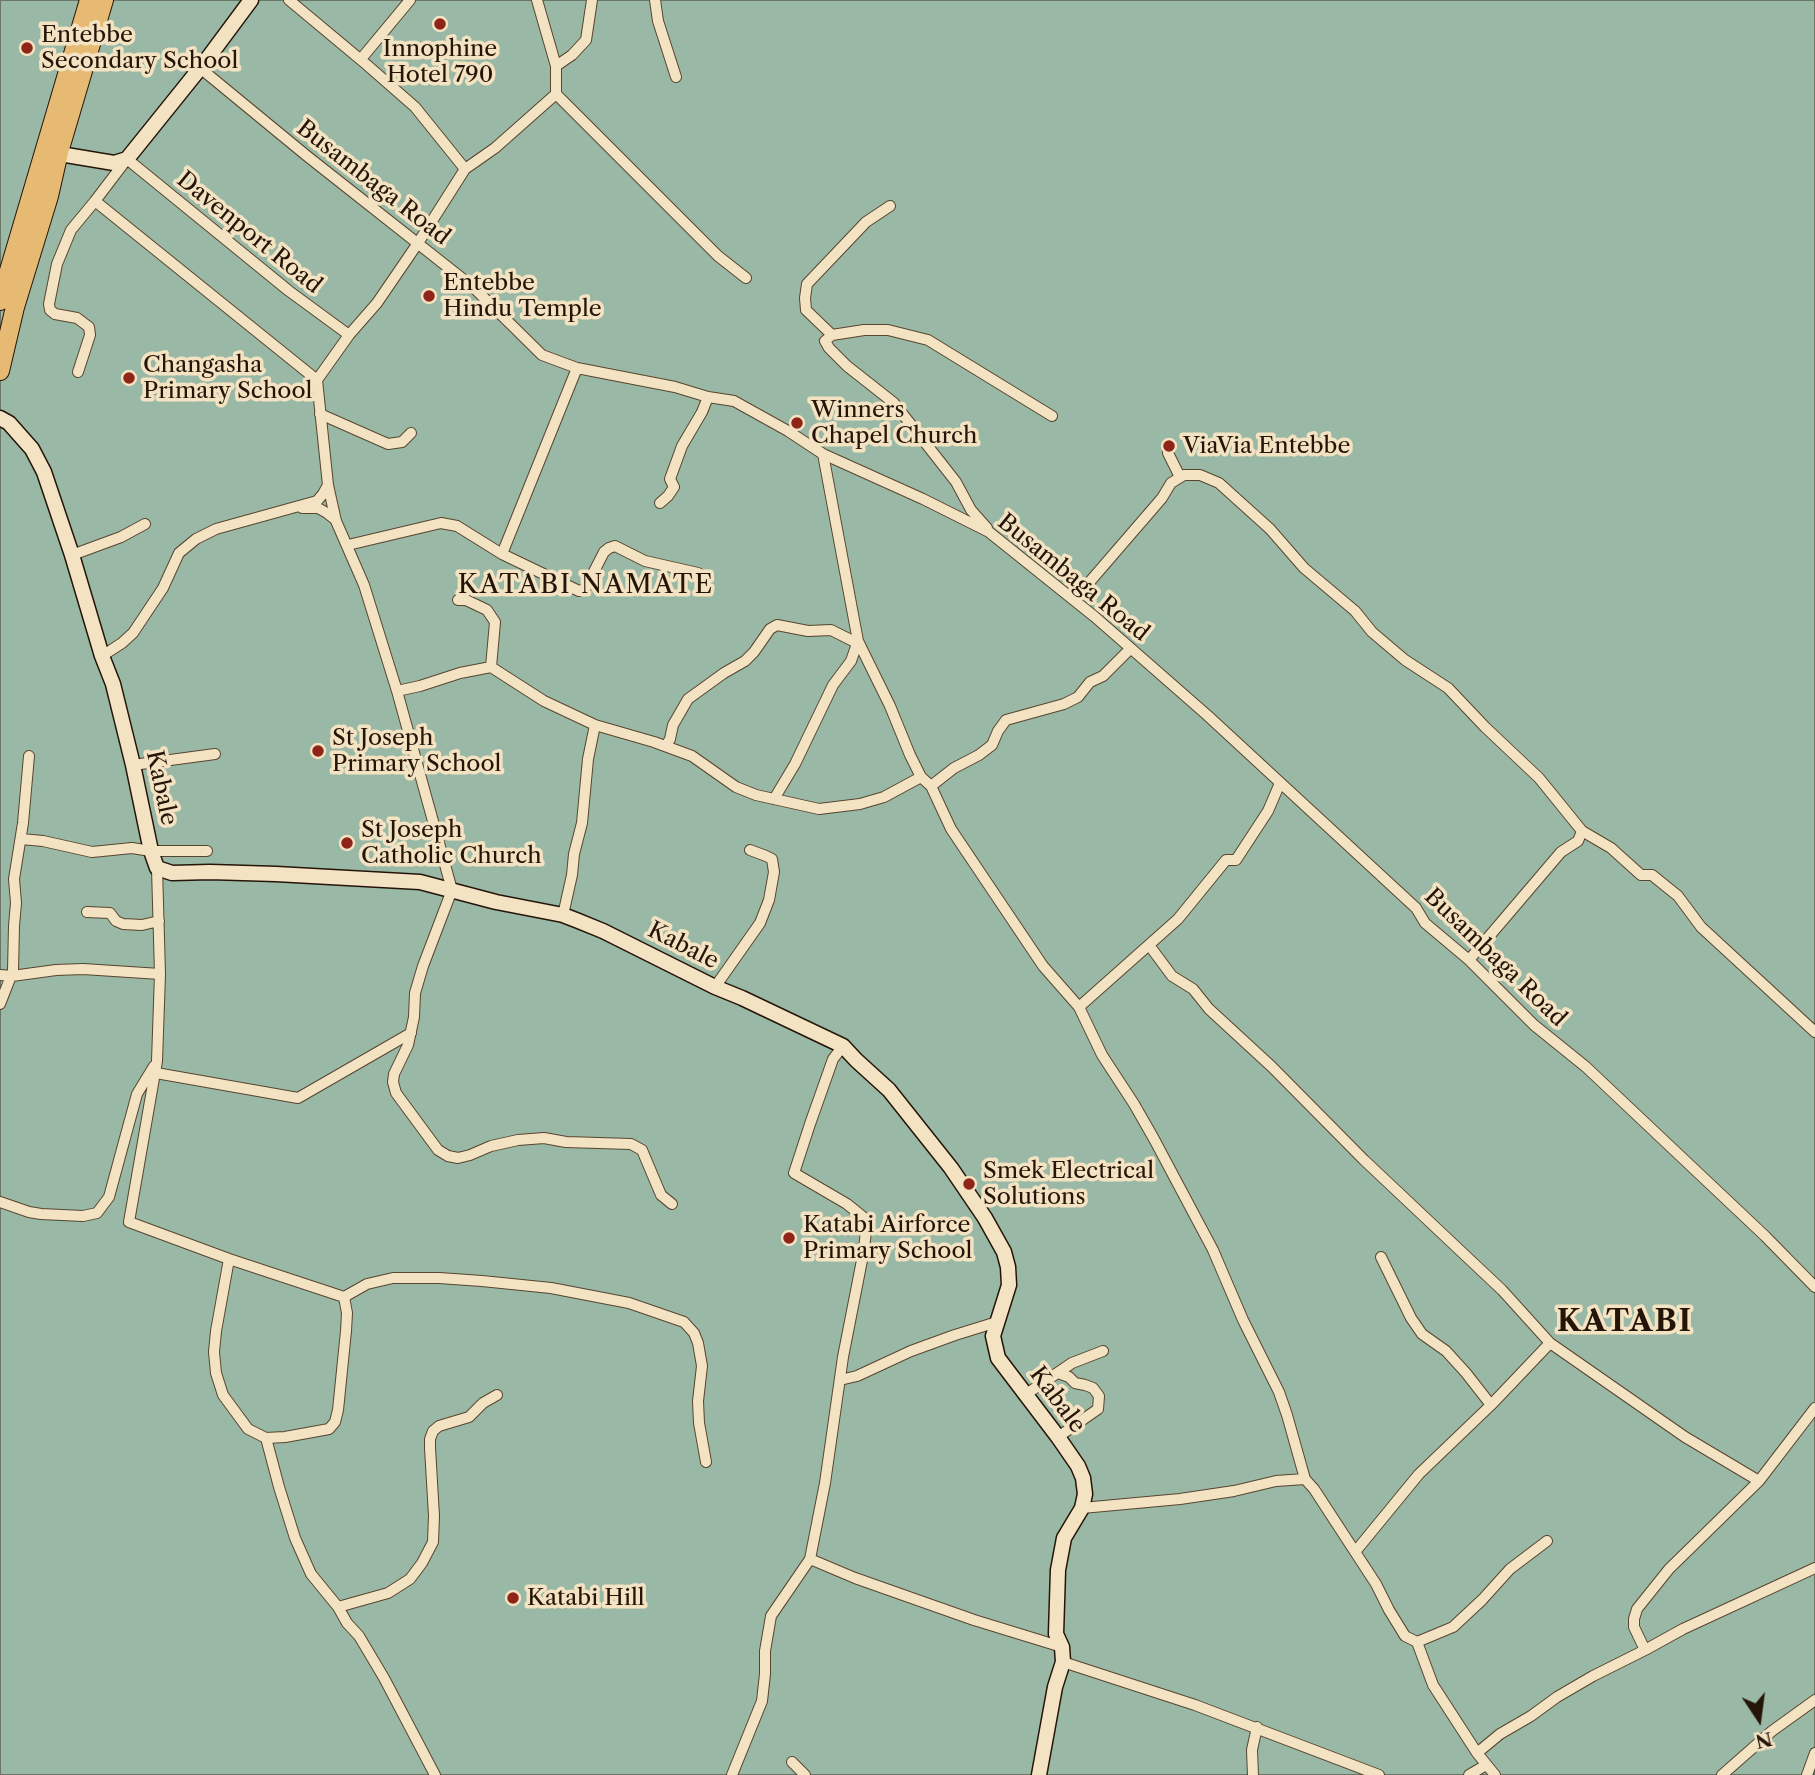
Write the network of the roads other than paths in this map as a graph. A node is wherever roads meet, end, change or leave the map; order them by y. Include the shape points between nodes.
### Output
1 (89, 0) edge
2 (104, 0) edge
3 (251, 0) edge
4 (289, 0) edge
5 (410, 0) edge
6 (537, 0) edge
7 (592, 0) edge
8 (655, 0) edge
9 (361, 60) junction
10 (556, 66) junction
11 (200, 68) junction
12 (676, 77) dead end
13 (556, 94) junction
14 (59, 152) junction
15 (127, 159) junction
16 (465, 169) junction
17 (95, 201) junction
18 (890, 206) dead end
19 (418, 243) junction
20 (746, 278) dead end
21 (0, 301) edge
22 (349, 335) junction
23 (832, 335) junction
24 (577, 368) junction
25 (0, 371) edge
26 (78, 372) dead end
27 (317, 380) junction
28 (708, 397) junction
29 (320, 414) junction
30 (1052, 416) dead end
31 (0, 418) edge
32 (411, 433) dead end
33 (1168, 453) dead end
34 (823, 454) junction
35 (1180, 477) junction
36 (328, 485) junction
37 (660, 503) dead end
38 (295, 508) junction
39 (336, 520) junction
40 (145, 524) dead end
41 (989, 532) junction
42 (348, 545) junction
43 (502, 554) junction
44 (72, 555) junction
45 (698, 573) dead end
46 (458, 600) dead end
47 (1074, 600) junction
48 (858, 642) junction
49 (1130, 649) junction
50 (102, 656) junction
51 (491, 667) junction
52 (397, 691) junction
53 (595, 725) junction
54 (666, 746) junction
55 (215, 754) dead end
56 (29, 756) dead end
57 (133, 765) junction
58 (921, 777) junction
59 (1280, 783) junction
60 (931, 786) junction
61 (774, 799) junction
62 (1582, 831) junction
63 (21, 839) junction
64 (750, 850) dead end
65 (151, 851) junction
66 (207, 851) dead end
67 (157, 868) junction
68 (452, 890) junction
69 (87, 912) dead end
70 (563, 915) junction
71 (159, 921) junction
72 (1149, 946) junction
73 (1469, 960) junction
74 (160, 974) junction
75 (0, 975) edge
76 (12, 976) junction
77 (715, 987) junction
78 (0, 1004) edge
79 (1079, 1007) junction
80 (1815, 1032) edge
81 (411, 1033) junction
82 (844, 1046) junction
83 (158, 1061) junction
84 (156, 1073) junction
85 (0, 1202) edge
86 (672, 1204) dead end
87 (1381, 1257) dead end
88 (229, 1259) junction
89 (1815, 1287) edge
90 (344, 1297) junction
91 (997, 1322) junction
92 (1550, 1343) junction
93 (1103, 1350) dead end
94 (1058, 1373) junction
95 (839, 1380) junction
96 (496, 1395) dead end
97 (1025, 1395) junction
98 (1491, 1405) junction
99 (1815, 1408) edge
100 (1058, 1437) junction
101 (266, 1438) junction
102 (706, 1462) dead end
103 (1305, 1479) junction
104 (1759, 1481) junction
105 (1082, 1508) junction
106 (1547, 1541) dead end
107 (1354, 1552) junction
108 (810, 1559) junction
109 (1815, 1568) edge
110 (338, 1607) junction
111 (1417, 1642) junction
112 (1062, 1647) junction
113 (1644, 1650) junction
114 (1063, 1662) junction
115 (1815, 1700) edge
116 (1257, 1727) junction
117 (1477, 1753) junction
118 (1815, 1753) edge
119 (792, 1762) dead end
120 (1486, 1765) junction
121 (435, 1775) edge
122 (732, 1775) edge
123 (805, 1775) edge
124 (1039, 1775) edge
125 (1253, 1775) edge
126 (1379, 1775) edge
127 (1469, 1775) edge
128 (1495, 1775) edge
129 (1722, 1775) edge
130 (1807, 1775) edge

1 - 21 highway
2 - 14 highway
3 - 11 street
4 - 9 street
5 - 9 street
6 - 10 street
7 - 10 street via 586,40
8 - 12 street
9 - 16 street via 415,107
10 - 13 street
11 - 15 street
11 - 19 street, Busambaga Road
13 - 16 street
13 - 20 street via 718,256
14 - 15 street via 114,163
14 - 25 highway
15 - 17 street
15 - 22 street, Davenport Road
16 - 19 street
17 - 26 street via 71,230 57,264 49,303 55,314 77,318 89,327
17 - 27 street
18 - 23 street via 866,222 807,284 806,310
19 - 22 street
19 - 24 street, Busambaga Road via 473,287 542,355
22 - 27 street
23 - 30 street via 888,330 928,340
23 - 41 street via 825,341 829,348 894,403
24 - 28 street, Busambaga Road
24 - 43 street
27 - 29 street
28 - 34 street, Busambaga Road via 734,401
28 - 37 street via 682,446 670,479 674,487
29 - 32 street via 388,444 402,442
29 - 36 street
31 - 44 street, Kabale via 32,449 44,471
33 - 35 street
34 - 41 street, Busambaga Road
34 - 48 street
35 - 47 street
35 - 62 street via 1200,475 1219,483 1239,500 1372,632 1448,688 1539,778
36 - 38 street via 317,501
36 - 39 street
38 - 39 street via 318,508
38 - 50 street via 216,528 196,539 179,553 163,588 133,633
39 - 42 street
40 - 44 street
41 - 47 street, Busambaga Road
42 - 43 street via 441,523 457,526
42 - 52 street
43 - 45 street via 579,591 585,589 604,552 615,546 645,561
44 - 50 street, Kabale
46 - 51 street via 487,610 495,622
47 - 49 street, Busambaga Road
48 - 54 street via 831,630 777,625 769,629 745,661 688,699
48 - 58 street
48 - 61 street
49 - 59 street, Busambaga Road
49 - 60 street via 1078,697 1006,720 992,745
50 - 57 street, Kabale
51 - 52 street
51 - 53 street via 544,701
52 - 68 street
53 - 54 street
53 - 70 street
54 - 61 street via 692,756 736,787
55 - 57 street
56 - 63 street
57 - 65 street, Kabale
58 - 60 street
58 - 61 street via 860,804 819,808
59 - 72 street via 1236,860 1226,860 1178,919
59 - 73 street, Busambaga Road via 1416,908 1424,923
60 - 79 street via 951,830 977,870 1043,965
62 - 73 street via 1578,841 1561,852
62 - 80 street via 1678,896 1702,926
63 - 65 street via 92,852
63 - 76 street via 14,879
64 - 77 street via 772,859 769,900 760,923
65 - 66 street
65 - 67 street, Kabale
67 - 68 street, Kabale via 172,873 420,882
67 - 71 street
68 - 70 street, Kabale
68 - 81 street via 415,993
69 - 71 street via 110,913 122,924
70 - 77 street, Kabale
71 - 74 street
72 - 79 street
72 - 92 street via 1172,976 1194,989 1209,1009 1502,1290
73 - 89 street, Busambaga Road
74 - 76 street via 83,969
74 - 83 street
75 - 76 street
76 - 78 street
77 - 82 street, Kabale
79 - 103 street via 1213,1250 1279,1392
81 - 84 street via 298,1098
81 - 86 street via 394,1074 396,1093 447,1156 458,1158 518,1140 544,1138 631,1144 642,1150 661,1195
82 - 91 street, Kabale via 889,1090 951,1168 1004,1252 1009,1285
82 - 95 street via 833,1059 794,1173 847,1204 863,1217 866,1230
83 - 84 street
83 - 85 street via 137,1094 108,1197 97,1213 41,1214
84 - 88 street via 129,1222
87 - 98 street via 1422,1334 1446,1351
88 - 90 street
88 - 101 street via 216,1331 216,1373 223,1395 248,1429
90 - 101 street via 348,1313 335,1422 329,1429
90 - 102 street via 367,1284 393,1278 482,1281 629,1303 684,1322 698,1343 702,1366 698,1402
91 - 95 street
91 - 97 street, Kabale via 993,1336 998,1358
92 - 98 street
92 - 104 street via 1685,1437
93 - 94 street
94 - 97 street
94 - 100 street via 1093,1388 1100,1396 1098,1409
95 - 108 street
96 - 110 street via 469,1417 433,1431 429,1448 433,1542 422,1563 410,1579 388,1593
97 - 100 street, Kabale
98 - 107 street via 1419,1474
99 - 104 street
100 - 105 street, Kabale via 1083,1478
101 - 110 street via 295,1538 311,1574
103 - 105 street via 1180,1499
103 - 107 street
104 - 113 street via 1669,1569 1637,1609 1634,1627
105 - 112 street via 1064,1538 1058,1570 1056,1634
106 - 111 street via 1510,1569 1453,1627
107 - 111 street via 1405,1636
108 - 112 street via 974,1620
108 - 122 street via 771,1616 762,1701
109 - 113 street
110 - 121 street via 384,1678
111 - 117 street via 1433,1685
112 - 114 street
113 - 117 street via 1556,1698
114 - 116 street
114 - 124 street
115 - 129 street
116 - 125 street
116 - 126 street
117 - 120 street
118 - 130 street
119 - 123 street
120 - 127 street
120 - 128 street

